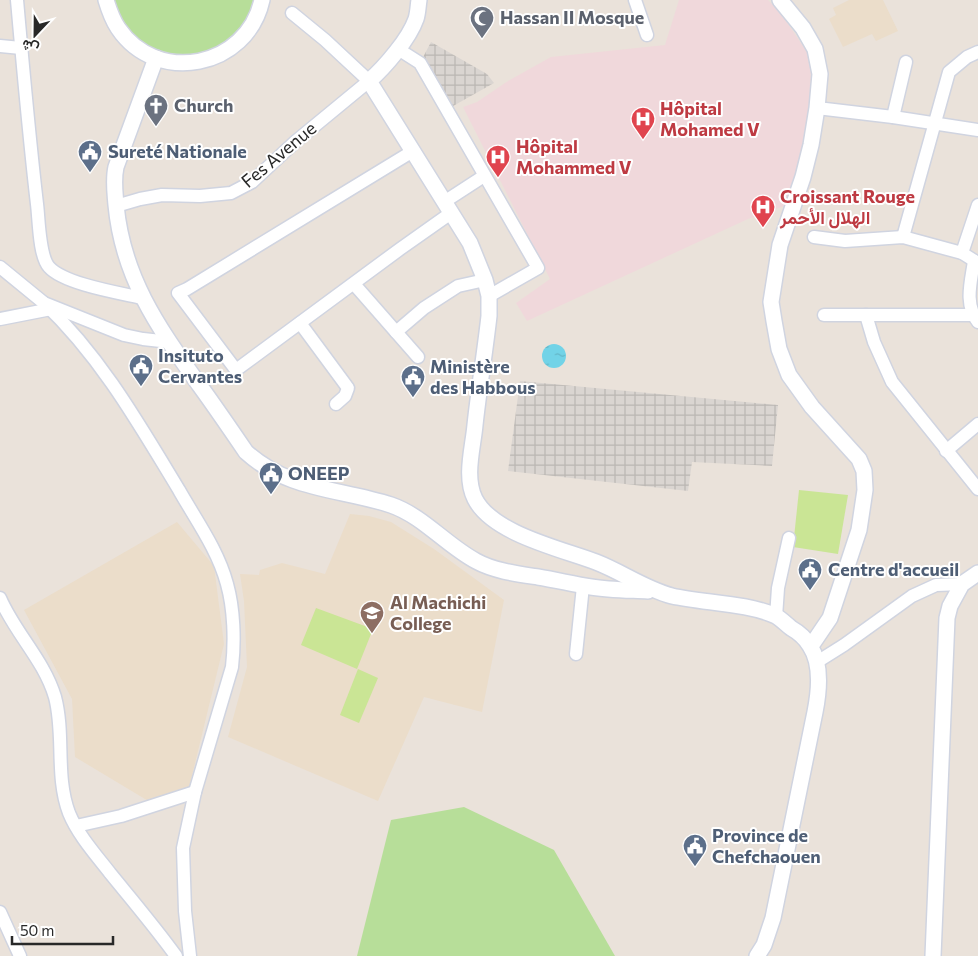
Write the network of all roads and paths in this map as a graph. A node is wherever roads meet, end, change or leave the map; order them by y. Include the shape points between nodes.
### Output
1 (17, 0) edge
2 (106, 0) edge
3 (262, 0) edge
4 (419, 0) edge
5 (635, 0) edge
6 (780, 0) edge
7 (292, 13) dead end
8 (647, 35) dead end
9 (0, 46) edge
10 (21, 48) junction
11 (398, 49) junction
12 (978, 52) edge
13 (156, 58) junction
14 (906, 62) dead end
15 (369, 81) junction
16 (818, 108) junction
17 (893, 117) junction
18 (936, 124) junction
19 (978, 130) edge
20 (413, 151) junction
21 (484, 176) junction
22 (978, 205) edge
23 (116, 206) junction
24 (448, 207) junction
25 (814, 237) dead end
26 (903, 237) junction
27 (962, 253) junction
28 (976, 262) edge
29 (0, 267) edge
30 (485, 280) junction
31 (354, 284) junction
32 (489, 296) junction
33 (142, 298) junction
34 (48, 306) junction
35 (824, 315) dead end
36 (866, 315) junction
37 (0, 319) edge
38 (975, 319) edge
39 (300, 323) junction
40 (396, 332) junction
41 (170, 342) junction
42 (418, 357) dead end
43 (336, 404) dead end
44 (978, 424) edge
45 (946, 451) junction
46 (978, 489) edge
47 (789, 538) dead end
48 (597, 562) junction
49 (978, 574) edge
50 (962, 584) junction
51 (589, 587) junction
52 (658, 592) junction
53 (0, 598) edge
54 (776, 617) junction
55 (810, 646) junction
56 (576, 654) dead end
57 (817, 662) junction
58 (195, 792) junction
59 (76, 826) junction
60 (0, 912) edge
61 (20, 956) edge
62 (176, 956) edge
63 (189, 956) edge
64 (757, 956) edge
65 (933, 956) edge

1 - 10 street
2 - 13 street via 110,14 128,41
3 - 13 street via 249,30 228,50 200,62 186,64
4 - 11 street via 416,20
5 - 8 street
6 - 16 street via 815,49 820,74
7 - 15 street
9 - 10 street
10 - 33 street via 46,263 54,272 73,281
11 - 15 street
11 - 21 street via 420,63
12 - 18 street via 949,72
13 - 23 street via 116,167
14 - 17 street
15 - 20 street
15 - 23 street, Fes Avenue via 295,142 266,171 238,190 200,196 162,196
16 - 17 street
16 - 55 street via 803,177 780,245 771,302 779,349 790,375 812,407 859,459 864,471 865,490 859,530 830,618
17 - 18 street
18 - 19 street
18 - 26 street
20 - 24 street
20 - 39 street via 178,293 236,370
21 - 24 street
21 - 32 street via 538,268
22 - 27 street
23 - 33 street via 128,266
24 - 30 street via 470,243
24 - 31 street
25 - 26 street via 845,241
26 - 27 street
27 - 28 street
28 - 38 street via 969,300
29 - 34 street
30 - 32 street
30 - 40 street via 458,286 424,308
31 - 39 street
31 - 40 street
32 - 48 street via 471,458 471,486 475,498 484,513 496,522 533,540
33 - 41 street
34 - 37 street
34 - 41 street via 124,335
34 - 58 street via 91,354 122,398 215,551 228,584 235,645 232,667
35 - 36 street
36 - 38 street
36 - 45 street via 892,382
39 - 43 street via 348,388
40 - 42 street
41 - 51 street via 246,452 273,472 315,488 392,505 424,523 478,563
44 - 45 street
45 - 46 street
47 - 54 street via 778,588
48 - 51 street via 604,576
48 - 52 street
49 - 50 street
50 - 57 street via 936,585 912,596
50 - 65 street via 950,606 945,641
51 - 52 street
51 - 56 street
52 - 54 street
53 - 59 street via 48,679 54,696 60,720 64,791 69,814
54 - 55 street
55 - 57 street
57 - 64 street via 817,705 773,918
58 - 59 street via 121,816
58 - 63 street via 183,848
59 - 62 street
60 - 61 street

